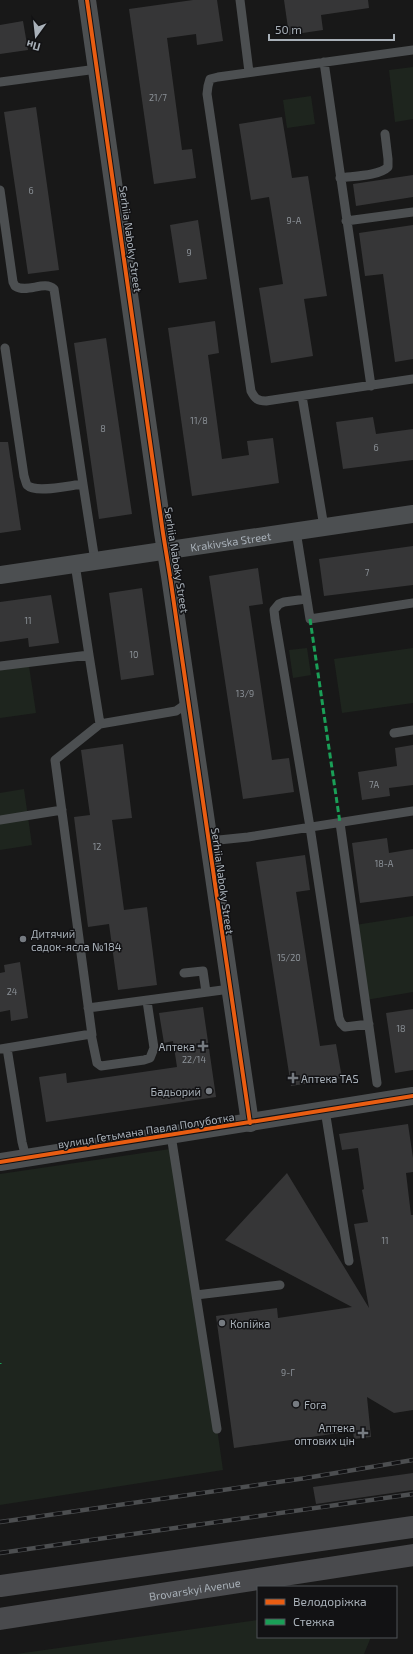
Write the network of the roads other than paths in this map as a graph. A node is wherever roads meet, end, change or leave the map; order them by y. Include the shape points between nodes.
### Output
1 (87, 0) edge
2 (240, 0) edge
3 (413, 50) edge
4 (324, 62) junction
5 (97, 68) junction
6 (249, 72) junction
7 (0, 82) edge
8 (385, 134) dead end
9 (340, 178) junction
10 (0, 190) edge
11 (413, 212) edge
12 (346, 221) junction
13 (5, 348) dead end
14 (413, 379) edge
15 (371, 386) junction
16 (302, 396) junction
17 (83, 484) junction
18 (413, 514) edge
19 (324, 527) junction
20 (296, 531) junction
21 (166, 550) junction
22 (95, 560) junction
23 (75, 564) junction
24 (0, 575) edge
25 (306, 598) junction
26 (413, 603) edge
27 (90, 655) junction
28 (0, 666) edge
29 (189, 702) junction
30 (100, 724) junction
31 (413, 730) edge
32 (394, 733) dead end
33 (62, 810) junction
34 (413, 811) edge
35 (0, 820) edge
36 (340, 823) junction
37 (310, 827) junction
38 (209, 841) junction
39 (184, 973) dead end
40 (230, 989) junction
41 (206, 992) junction
42 (147, 1001) junction
43 (88, 1008) junction
44 (369, 1024) junction
45 (92, 1035) junction
46 (4, 1049) edge
47 (378, 1083) dead end
48 (413, 1096) edge
49 (325, 1110) junction
50 (250, 1123) junction
51 (171, 1135) junction
52 (26, 1158) junction
53 (0, 1162) edge
54 (349, 1261) dead end
55 (280, 1285) dead end
56 (196, 1295) junction
57 (217, 1430) dead end
58 (413, 1527) edge
59 (413, 1555) edge
60 (0, 1586) edge
61 (0, 1619) edge

1 - 5 street, Serhiia Naboky Street
2 - 6 lane
3 - 4 lane
4 - 6 lane
4 - 9 lane
5 - 7 lane
5 - 21 street, Serhiia Naboky Street
6 - 16 lane via 210,79 207,94 251,392 260,401
8 - 9 lane via 388,167 384,171
9 - 12 lane
10 - 17 lane via 15,286 24,289 46,286 54,289
11 - 12 lane
12 - 15 lane
13 - 17 lane via 27,484 42,489
14 - 15 lane
15 - 16 lane
16 - 19 lane
17 - 22 lane
18 - 19 street, Krakivska Street
19 - 20 street, Krakivska Street
20 - 21 street, Krakivska Street
20 - 25 lane
21 - 22 street, Krakivska Street
21 - 29 street, Serhiia Naboky Street
22 - 23 street, Krakivska Street
23 - 24 street, Krakivska Street
23 - 27 lane
25 - 26 lane via 310,619
25 - 37 lane via 279,604 274,610 274,619
27 - 28 lane
27 - 30 lane
29 - 30 lane via 176,712
29 - 38 street, Serhiia Naboky Street
30 - 33 lane via 56,760
31 - 32 lane
33 - 35 lane
33 - 43 lane
34 - 36 lane
36 - 37 lane
36 - 44 lane
37 - 38 lane
37 - 44 lane via 340,1023 345,1027
38 - 40 street, Serhiia Naboky Street
39 - 41 lane via 203,970
40 - 41 lane
40 - 50 street, Serhiia Naboky Street
41 - 42 lane
42 - 43 lane
42 - 45 lane via 154,1048 150,1058 101,1066 95,1058
43 - 45 lane
44 - 47 lane
45 - 46 lane
46 - 52 lane
48 - 49 street, вулиця Гетьмана Павла Полуботка
49 - 50 street, вулиця Гетьмана Павла Полуботка
49 - 54 lane
50 - 51 street, вулиця Гетьмана Павла Полуботка
51 - 52 street, вулиця Гетьмана Павла Полуботка
51 - 56 lane
52 - 53 street, вулиця Гетьмана Павла Полуботка
55 - 56 lane
56 - 57 lane
58 - 60 main road
59 - 61 main road, Brovarskyi Avenue

